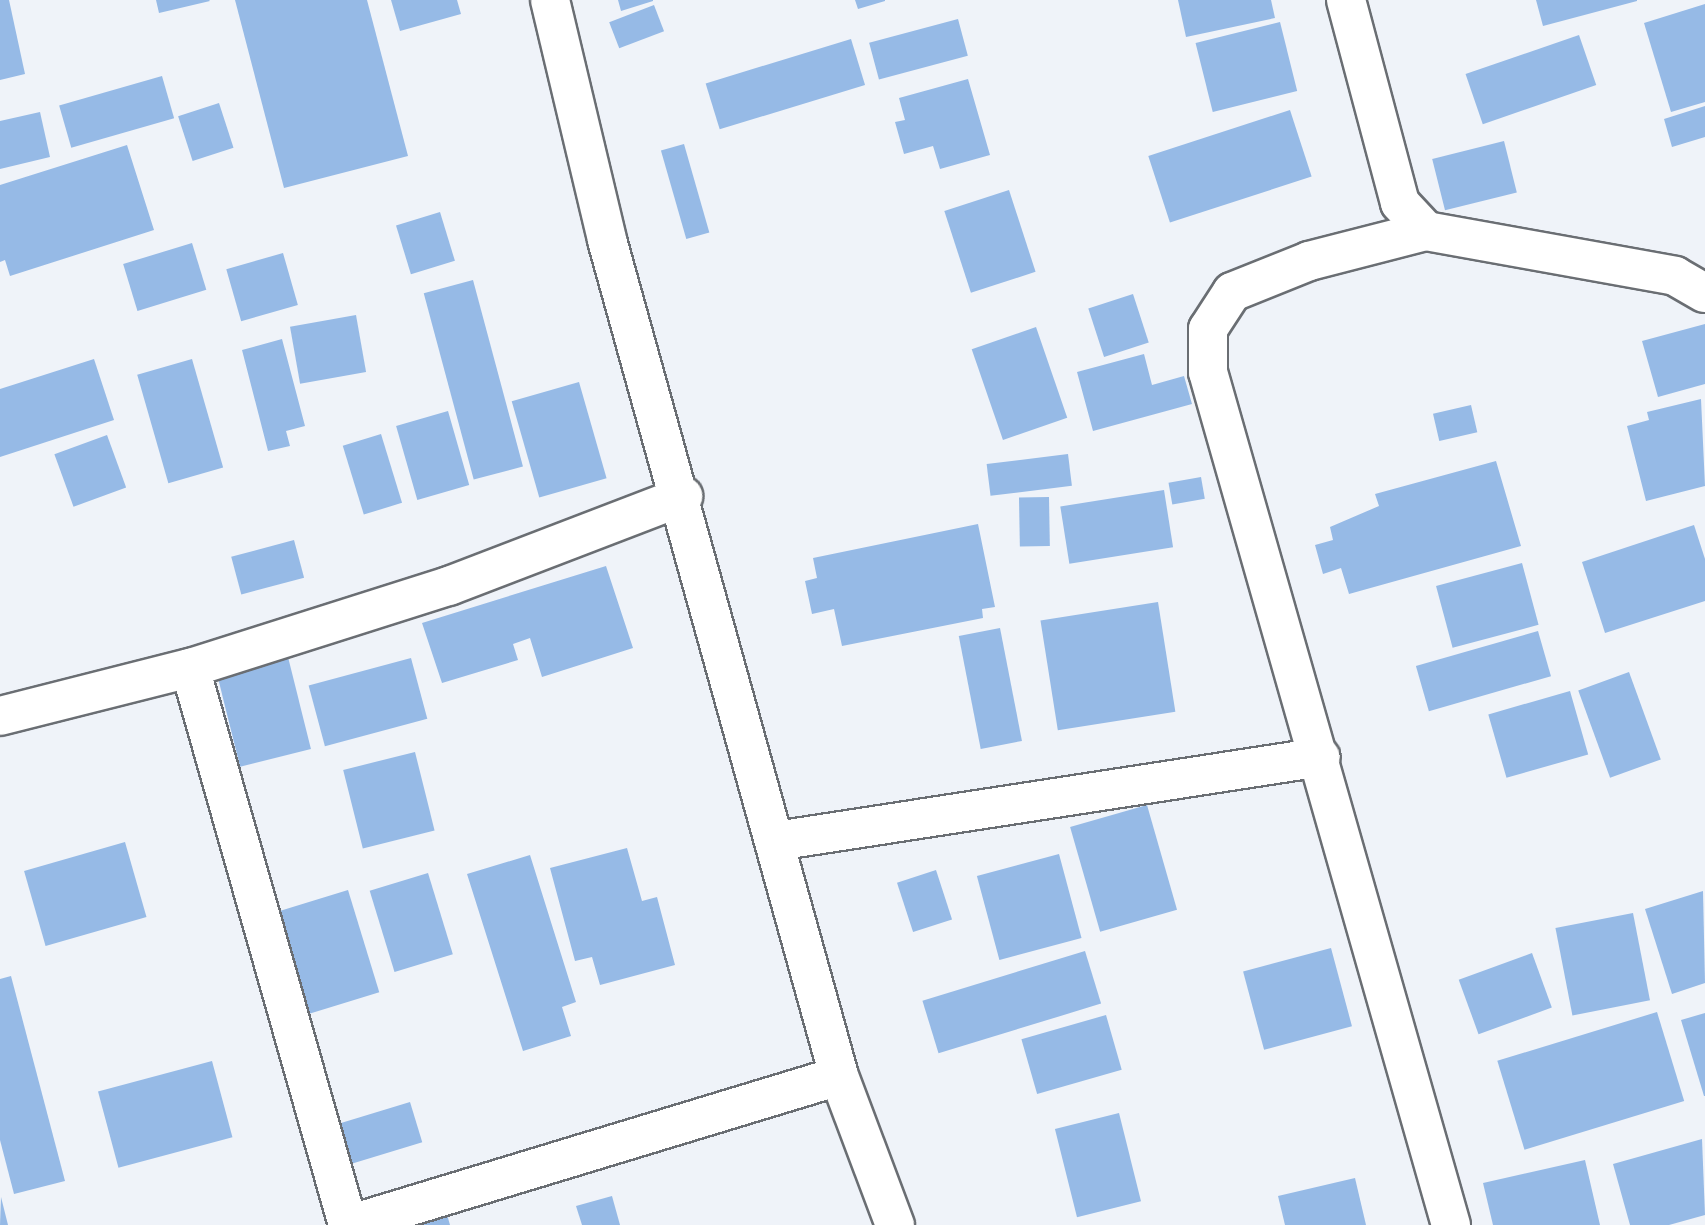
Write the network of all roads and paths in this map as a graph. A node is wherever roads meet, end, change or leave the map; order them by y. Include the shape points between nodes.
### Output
1 (550, 0) edge
2 (1346, 0) edge
3 (1426, 231) junction
4 (1705, 293) edge
5 (683, 496) junction
6 (190, 668) junction
7 (0, 716) edge
8 (1321, 757) junction
9 (776, 841) junction
10 (839, 1076) junction
11 (348, 1225) edge
12 (895, 1225) edge
13 (1451, 1225) edge

1 - 5 street via 607,240
2 - 3 street via 1400,203
3 - 4 street via 1675,276
3 - 8 street via 1309,261 1231,292 1208,329 1209,372
5 - 6 street via 449,586
5 - 9 street
6 - 7 street
6 - 11 street
8 - 9 street
8 - 13 street
9 - 10 street
10 - 11 street
10 - 12 street

